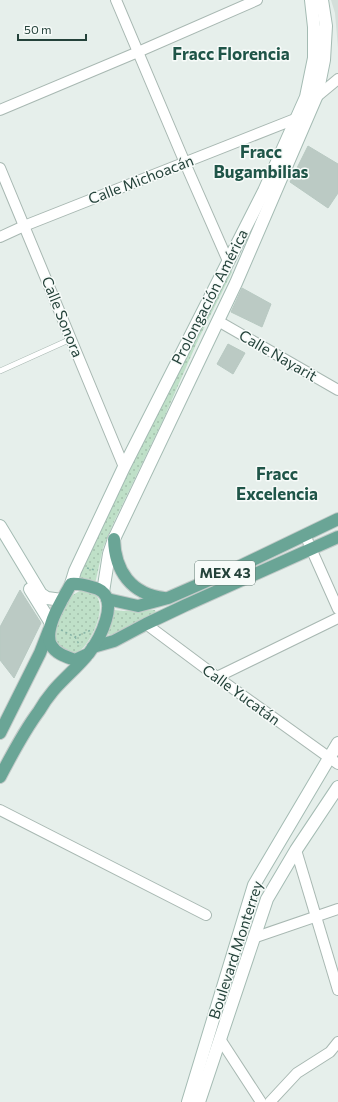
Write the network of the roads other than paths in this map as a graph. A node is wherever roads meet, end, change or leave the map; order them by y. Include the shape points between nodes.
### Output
1 (257, 0) edge
2 (311, 0) edge
3 (322, 0) edge
4 (116, 1) edge
5 (138, 52) junction
6 (338, 79) edge
7 (318, 95) junction
8 (0, 110) edge
9 (295, 119) junction
10 (185, 163) junction
11 (0, 168) edge
12 (24, 226) junction
13 (0, 237) edge
14 (228, 261) junction
15 (236, 283) junction
16 (218, 321) junction
17 (71, 339) junction
18 (0, 371) edge
19 (338, 390) edge
20 (124, 466) junction
21 (338, 518) edge
22 (0, 526) edge
23 (305, 535) junction
24 (338, 537) edge
25 (114, 539) junction
26 (0, 540) edge
27 (312, 549) junction
28 (71, 584) junction
29 (105, 595) junction
30 (168, 598) junction
31 (62, 600) junction
32 (338, 609) edge
33 (338, 618) edge
34 (146, 624) junction
35 (50, 626) junction
36 (87, 649) junction
37 (217, 677) junction
38 (0, 733) edge
39 (338, 743) edge
40 (333, 761) edge
41 (0, 777) edge
42 (338, 787) edge
43 (0, 810) edge
44 (296, 850) junction
45 (338, 909) edge
46 (206, 915) dead end
47 (316, 917) junction
48 (254, 938) junction
49 (338, 990) edge
50 (220, 1039) junction
51 (338, 1042) edge
52 (188, 1102) edge
53 (199, 1102) edge
54 (261, 1102) edge
55 (270, 1102) edge

1 - 5 street
2 - 9 street, Prolongación América via 314,58 306,97
3 - 7 street, Prolongación América via 326,26
4 - 5 street
5 - 8 street
5 - 10 street
6 - 7 street, Calle Michoacán
7 - 9 street, Calle Michoacán
7 - 15 street, Prolongación América
9 - 10 street, Calle Michoacán
9 - 14 street, Prolongación América via 264,191
10 - 12 street, Calle Michoacán
10 - 14 street
11 - 12 street, Calle Sonora
12 - 13 street, Calle Michoacán
12 - 17 street, Calle Sonora
14 - 15 street
14 - 20 street, Prolongación América
15 - 16 street, Prolongación América
16 - 19 street, Calle Nayarit
16 - 25 street, Prolongación América
17 - 18 lane
17 - 20 street, Calle Sonora
20 - 28 street, Prolongación América
21 - 23 main road, MEX 43
22 - 31 street via 41,594 47,598
23 - 27 street
23 - 30 main road, MEX 43
24 - 27 main road, MEX 43
25 - 29 street, Prolongación América via 109,554
25 - 30 main road via 118,566 129,582 148,594
26 - 35 street
27 - 32 street
27 - 34 main road, MEX 43
28 - 29 main road, MEX 43 via 86,585
28 - 31 main road
29 - 30 main road, MEX 43 via 138,606
29 - 36 main road via 109,608 104,625 97,641
31 - 35 main road
33 - 37 street
34 - 36 main road, MEX 43 via 114,641
34 - 37 street, Calle Yucatán
35 - 36 main road, MEX 43 via 51,645 62,656 75,660
35 - 38 main road via 40,653
36 - 41 main road via 32,720
37 - 40 street, Calle Yucatán
39 - 40 street, Boulevard Monterrey
40 - 52 street, Boulevard Monterrey via 254,885
42 - 44 street, Boulevard Monterrey
43 - 46 street
44 - 47 street
44 - 48 street, Boulevard Monterrey via 267,899
45 - 47 street
47 - 48 street
47 - 49 street
48 - 50 street, Boulevard Monterrey
50 - 53 street, Boulevard Monterrey
50 - 54 street
51 - 55 street via 330,1052 297,1073

